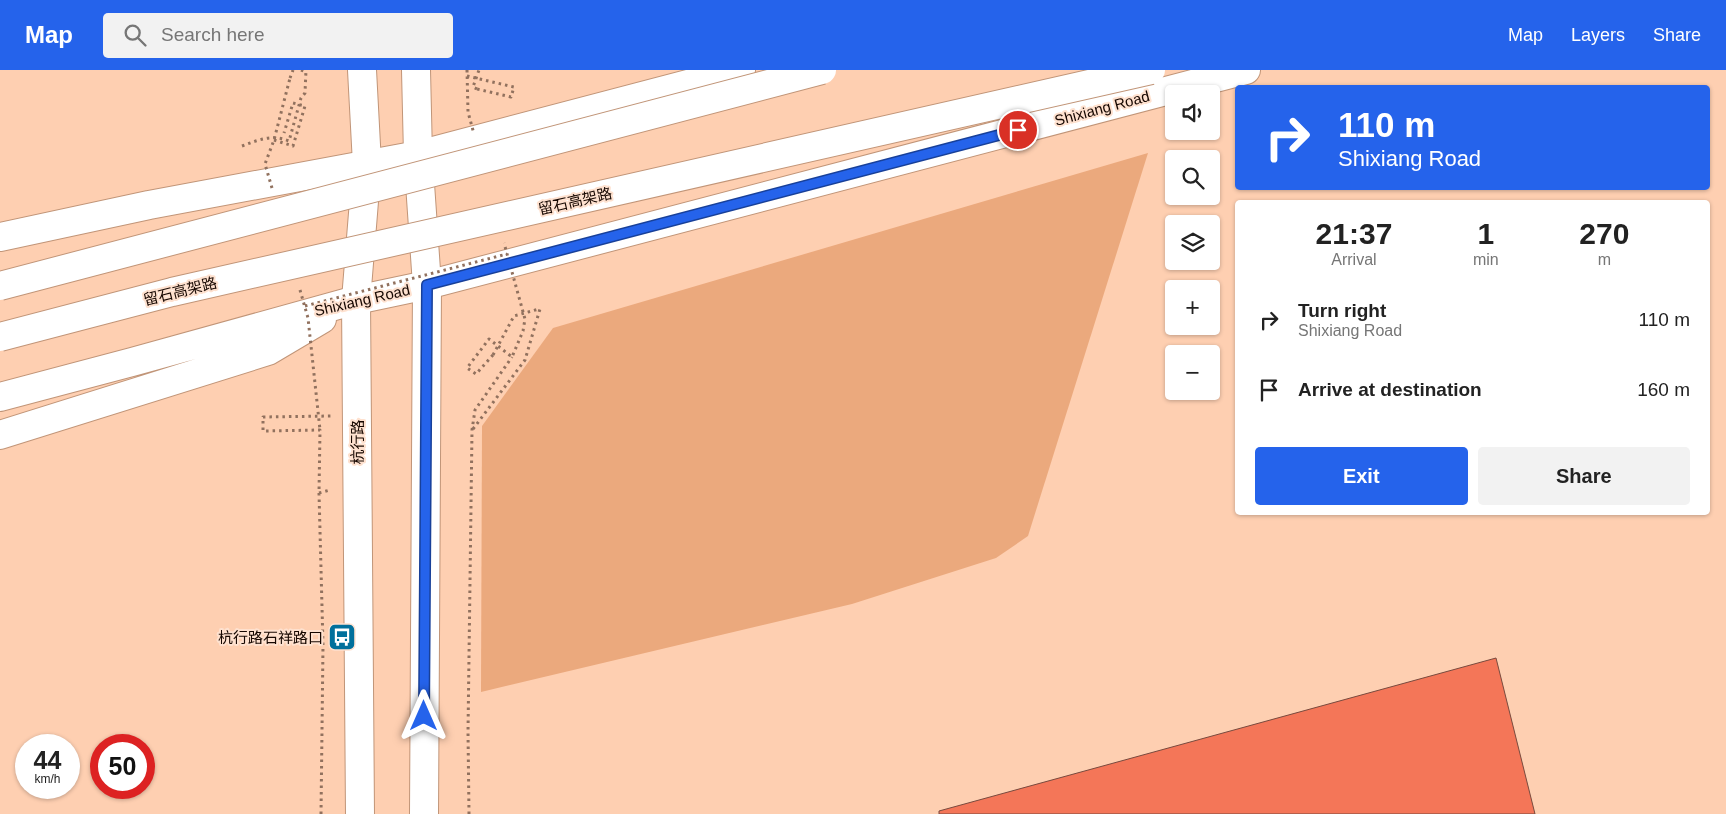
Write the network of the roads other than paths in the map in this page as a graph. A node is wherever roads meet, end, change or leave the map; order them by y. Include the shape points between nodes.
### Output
1 (362, 70) edge
2 (416, 70) edge
3 (741, 70) edge
4 (822, 70) edge
5 (1150, 70) edge
6 (1246, 70) edge
7 (418, 155) junction
8 (367, 164) junction
9 (149, 205) junction
10 (0, 237) edge
11 (0, 256) edge
12 (427, 285) junction
13 (0, 286) edge
14 (356, 300) junction
15 (0, 337) edge
16 (0, 396) edge
17 (0, 435) edge
18 (360, 814) edge
19 (424, 814) edge

1 - 8 main road, 杭行路
2 - 7 main road
3 - 7 main road
4 - 13 main road, bridge
5 - 15 main road, 留石高架路, bridge via 172,292
6 - 12 main road, Shixiang Road
7 - 8 main road
7 - 12 main road
8 - 9 main road
8 - 14 main road, 杭行路
9 - 10 main road
9 - 11 main road via 108,230
12 - 14 main road, Shixiang Road
12 - 19 main road
14 - 16 main road, Shixiang Road
14 - 17 main road via 268,351
14 - 18 main road, 杭行路

